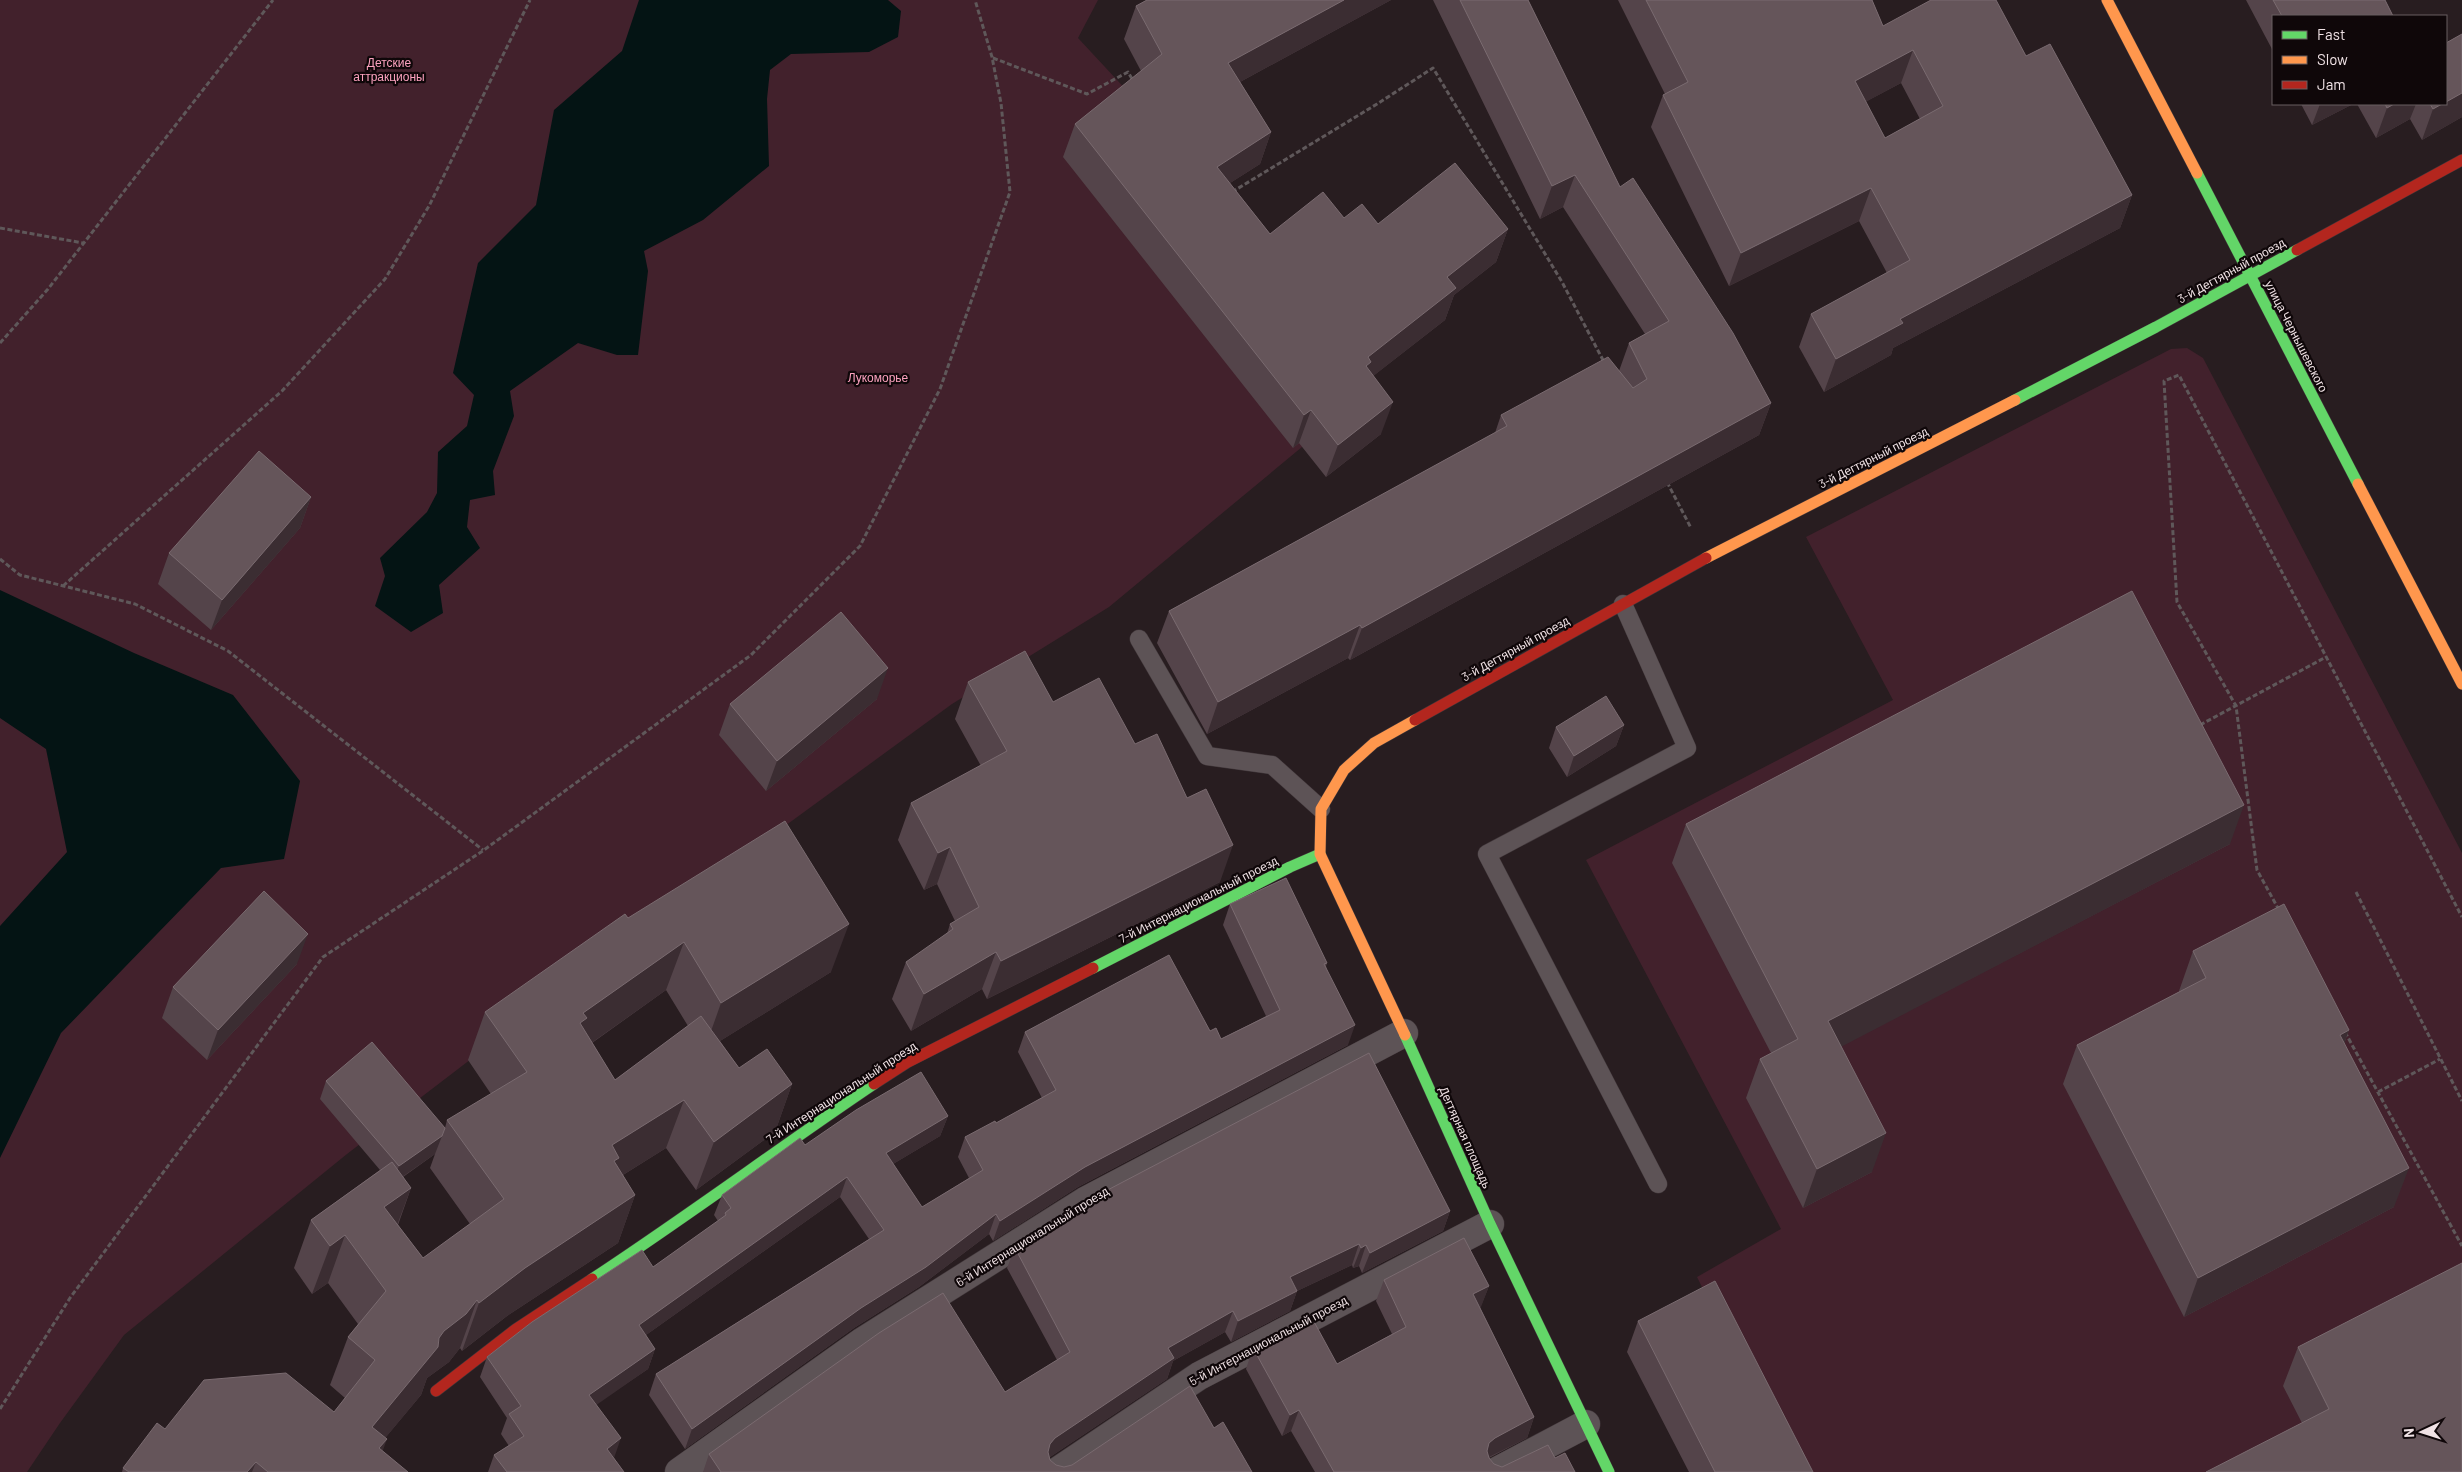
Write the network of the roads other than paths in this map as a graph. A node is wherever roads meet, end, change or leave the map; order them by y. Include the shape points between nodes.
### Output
1 (2107, 0) edge
2 (2462, 160) edge
3 (2250, 275) junction
4 (1623, 604) junction
5 (1140, 639) dead end
6 (2462, 684) edge
7 (1321, 809) junction
8 (1320, 854) junction
9 (1404, 1033) junction
10 (1658, 1184) dead end
11 (1490, 1224) junction
12 (436, 1391) edge
13 (1586, 1424) junction
14 (679, 1472) edge
15 (1056, 1472) edge
16 (1495, 1472) edge
17 (1609, 1472) edge

1 - 3 street, улица Чернышевского
2 - 3 street, 3-й Дегтярный проезд
3 - 4 street, 3-й Дегтярный проезд
3 - 6 street, улица Чернышевского
4 - 7 street, 3-й Дегтярный проезд via 1374,743 1344,770
4 - 10 lane via 1687,748 1487,854
5 - 7 lane via 1207,756 1272,765
7 - 8 street, Дегтярная площадь
8 - 9 street, Дегтярная площадь
8 - 12 street, 7-й Интернациональный проезд via 908,1062 789,1141 682,1220 516,1329
9 - 11 street, Дегтярная площадь
9 - 14 street, 6-й Интернациональный проезд via 1085,1201 863,1341
11 - 13 street, Дегтярная площадь
11 - 15 street, 5-й Интернациональный проезд via 1199,1376
13 - 16 street
13 - 17 street, Дегтярная площадь

